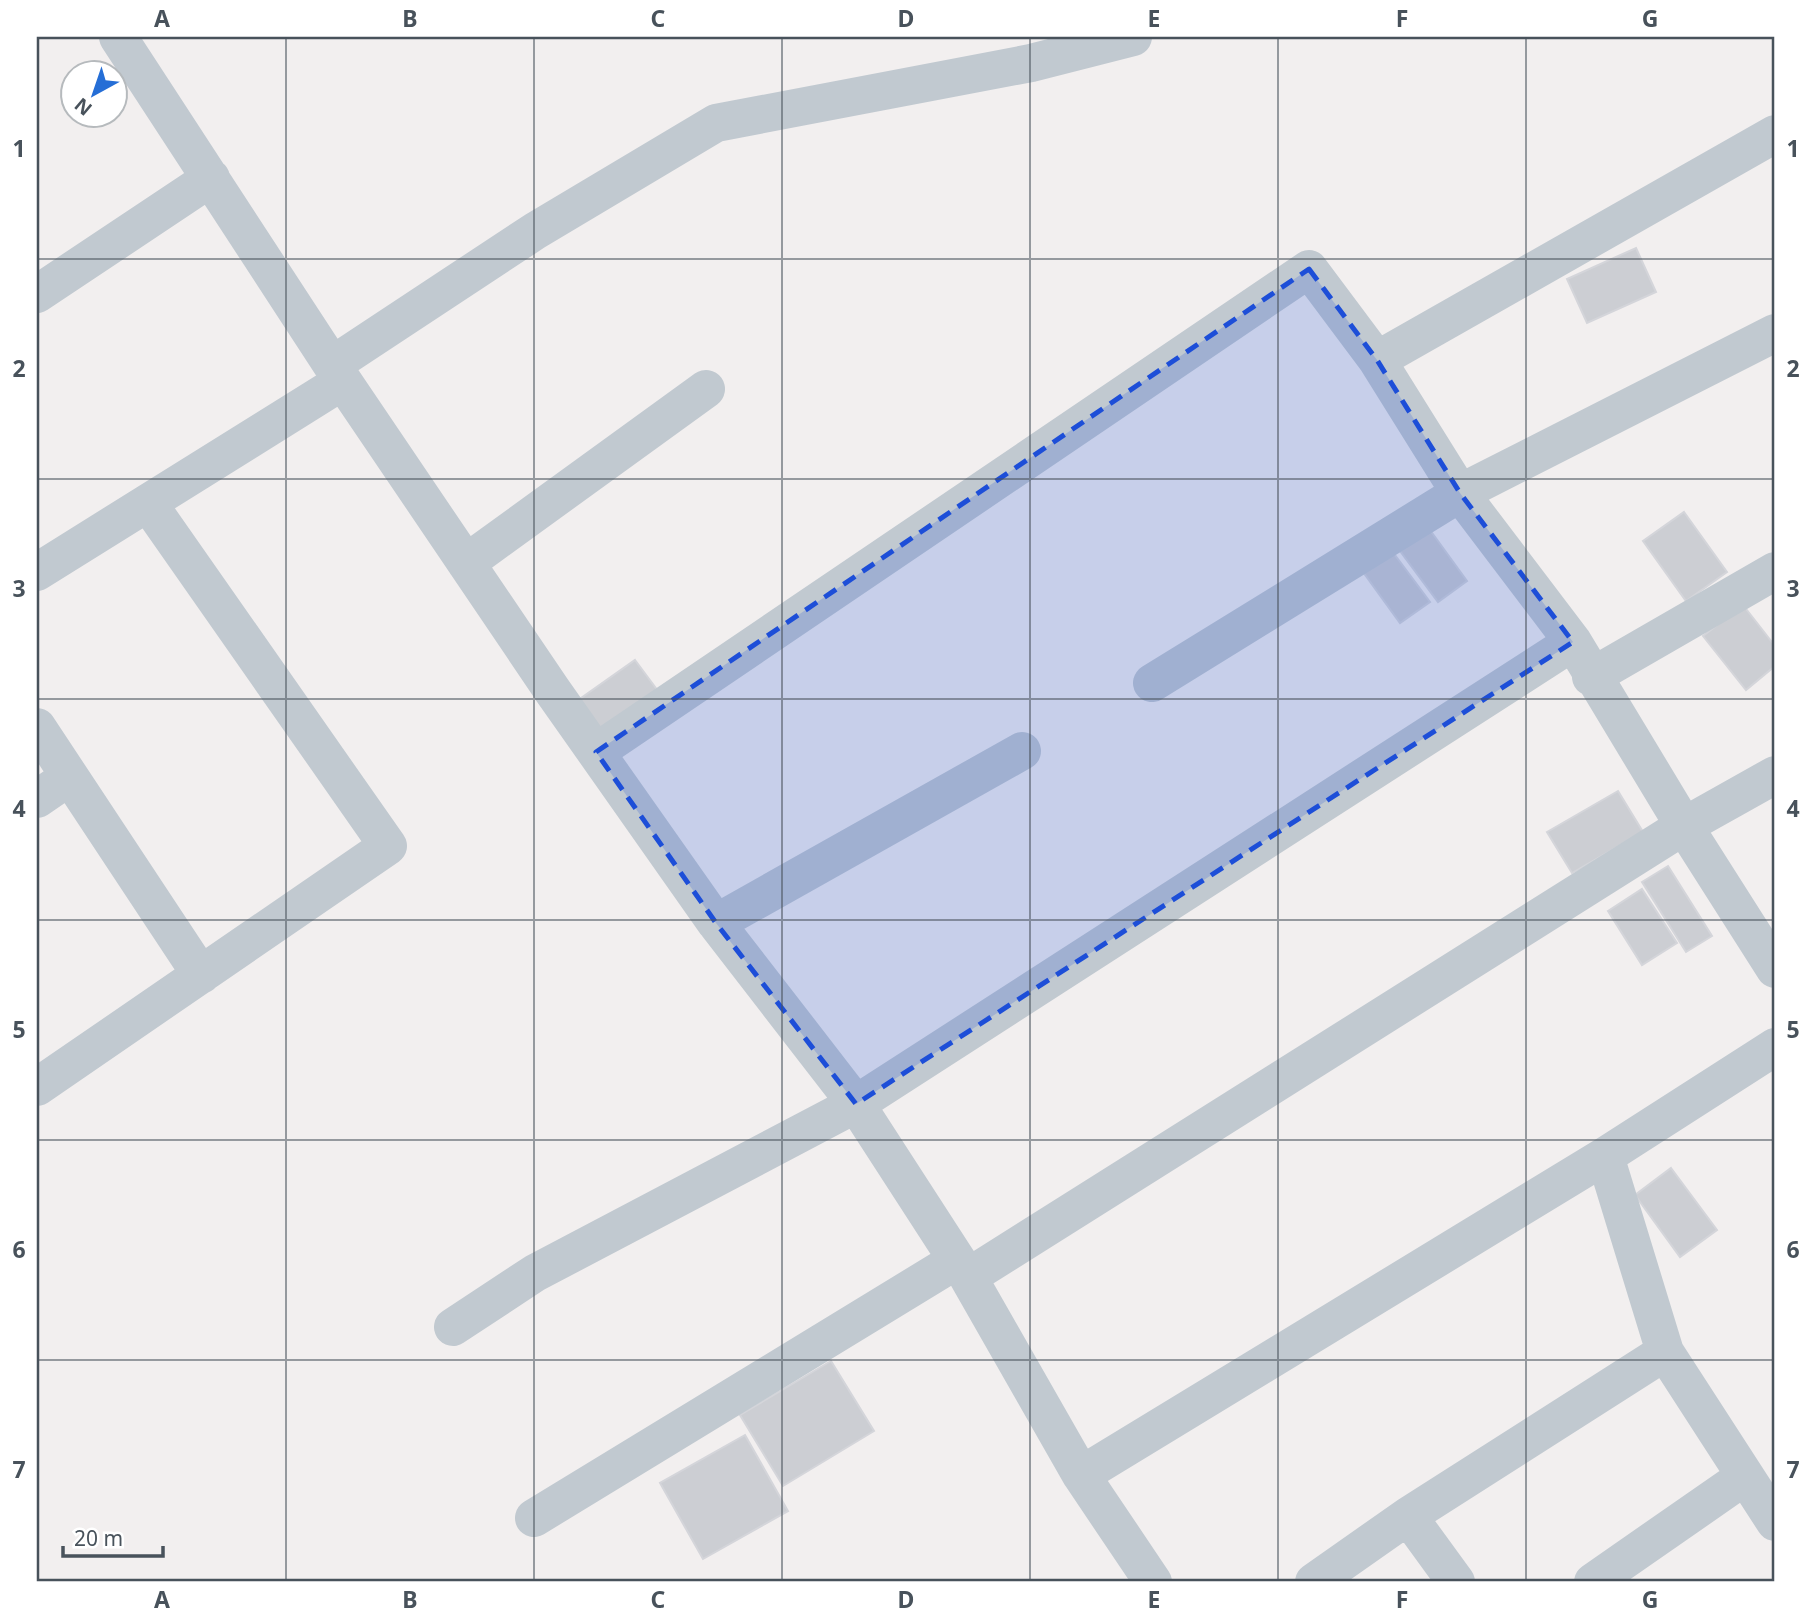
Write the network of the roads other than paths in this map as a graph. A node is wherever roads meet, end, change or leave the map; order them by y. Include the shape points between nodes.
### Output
1 (118, 37) edge
2 (1133, 37) edge
3 (1027, 50) edge
4 (1775, 134) edge
5 (211, 178) junction
6 (37, 294) edge
7 (1775, 333) edge
8 (1377, 360) junction
9 (338, 373) junction
10 (706, 389) dead end
11 (1460, 493) junction
12 (148, 503) junction
13 (466, 563) junction
14 (1775, 571) edge
15 (37, 572) edge
16 (1573, 642) junction
17 (1591, 677) junction
18 (1152, 683) dead end
19 (37, 727) edge
20 (1022, 751) dead end
21 (596, 752) junction
22 (1775, 775) edge
23 (69, 777) junction
24 (37, 799) edge
25 (1684, 826) junction
26 (716, 923) junction
27 (1775, 969) edge
28 (201, 975) junction
29 (1775, 1046) edge
30 (37, 1087) edge
31 (856, 1104) junction
32 (1605, 1156) junction
33 (963, 1268) junction
34 (453, 1327) dead end
35 (1665, 1352) junction
36 (1081, 1475) junction
37 (1744, 1477) junction
38 (1408, 1516) junction
39 (534, 1518) dead end
40 (1775, 1522) edge
41 (1153, 1582) edge
42 (1314, 1582) edge
43 (1456, 1582) edge
44 (1593, 1582) edge

1 - 5 street
2 - 3 street
3 - 9 street via 716,123 535,231
4 - 8 street
5 - 6 street
5 - 9 street
7 - 11 street
8 - 11 street
8 - 21 street via 1309,269
9 - 12 street
9 - 13 street
10 - 13 street
11 - 16 street
11 - 18 street
12 - 15 street
12 - 28 street via 388,846
13 - 21 street
14 - 17 street
16 - 17 street
16 - 31 street
17 - 25 street
19 - 23 street
20 - 26 street
21 - 26 street
22 - 25 street
23 - 24 street
23 - 28 street
25 - 27 street
25 - 33 street
26 - 31 street
28 - 30 street
29 - 32 street
31 - 33 street
31 - 34 street via 535,1273
32 - 35 street
32 - 36 street
33 - 36 street
33 - 39 street
35 - 37 street
35 - 38 street
36 - 41 street
37 - 40 street
37 - 44 street
38 - 42 street
38 - 43 street

